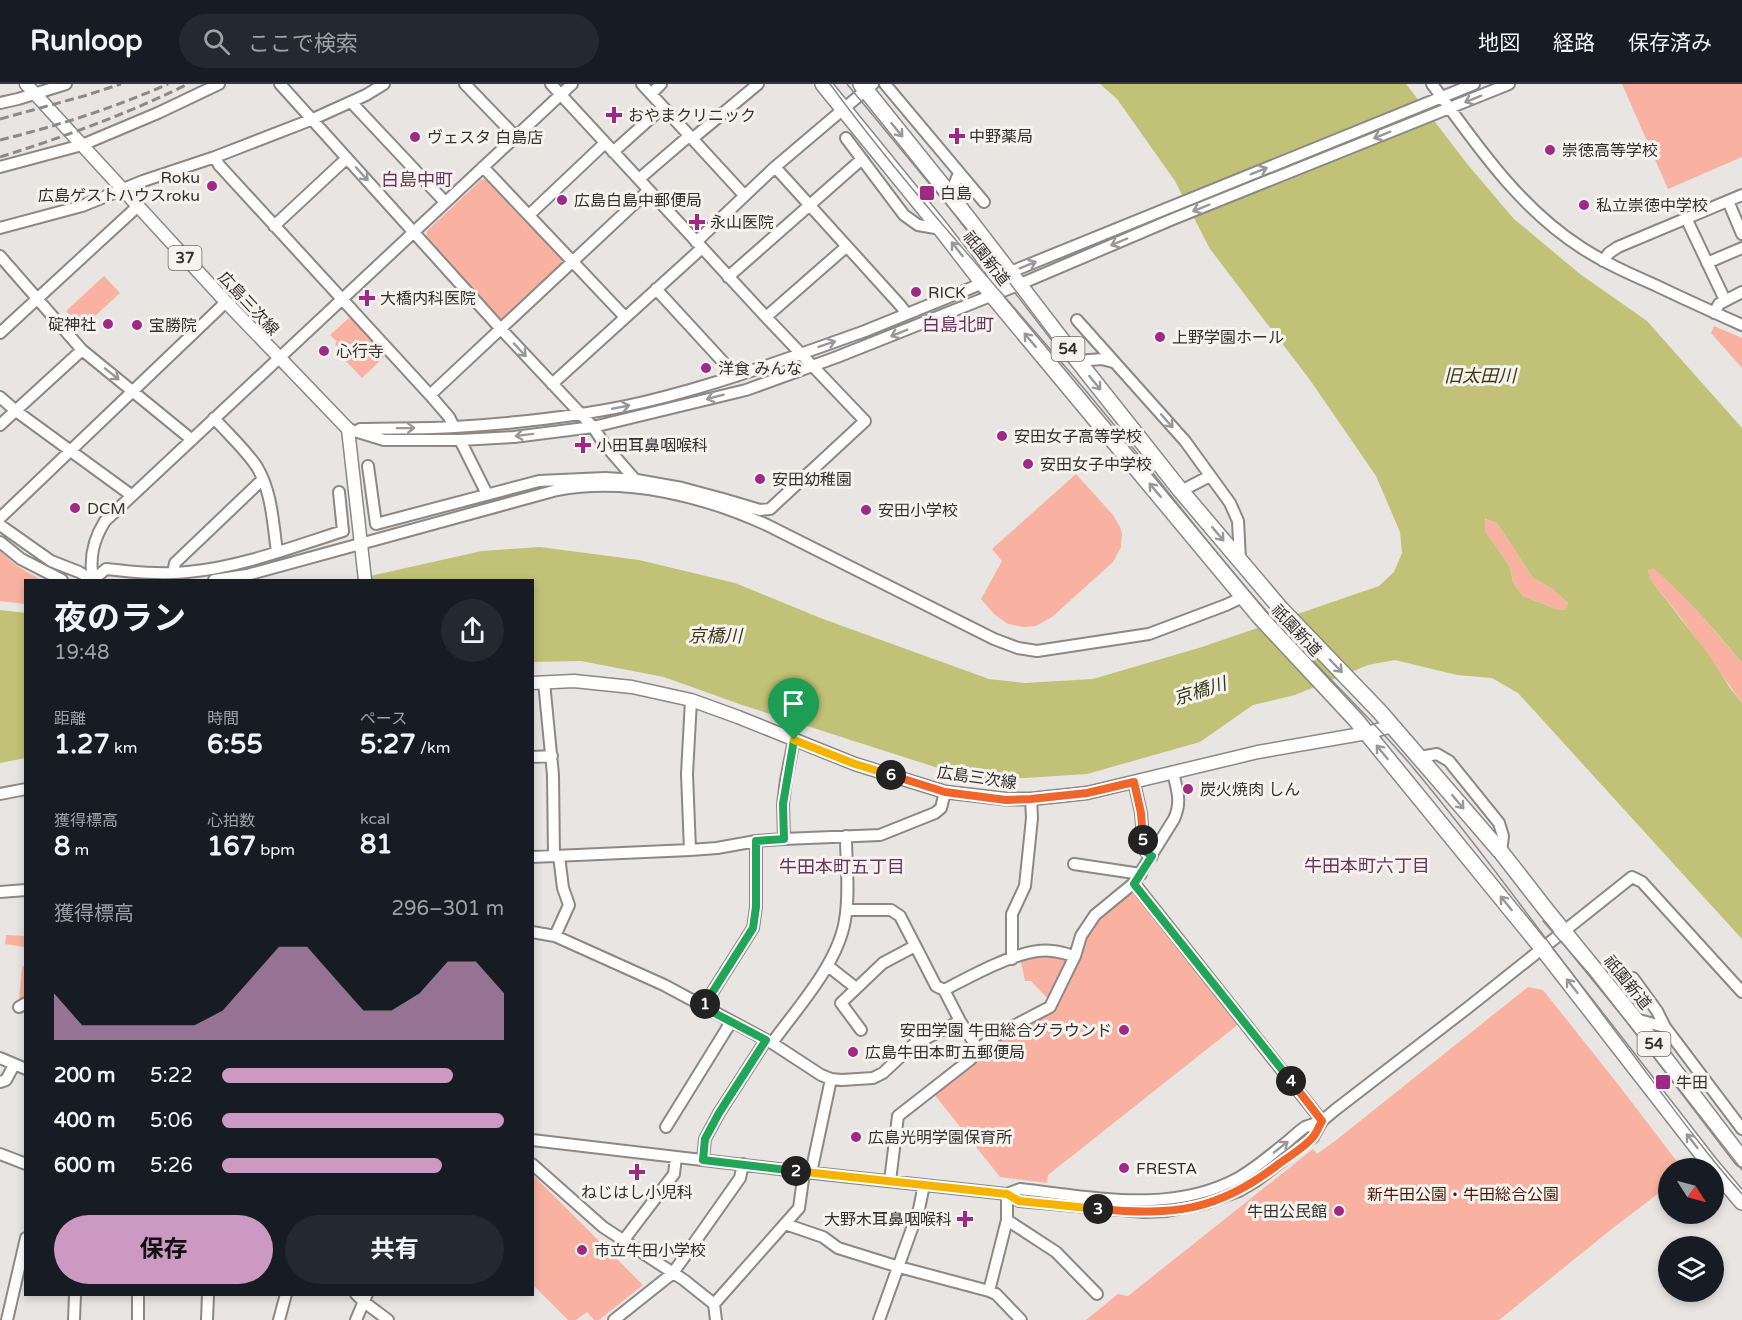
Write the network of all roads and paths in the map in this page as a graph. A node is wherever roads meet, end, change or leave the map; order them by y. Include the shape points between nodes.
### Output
1 (27, 84) edge
2 (66, 84) edge
3 (219, 84) edge
4 (280, 84) edge
5 (384, 84) edge
6 (465, 84) edge
7 (551, 84) edge
8 (572, 84) edge
9 (642, 84) edge
10 (661, 84) edge
11 (758, 84) edge
12 (822, 84) edge
13 (885, 84) edge
14 (1432, 84) edge
15 (1474, 84) edge
16 (1509, 84) edge
17 (866, 86) edge
18 (35, 94) junction
19 (560, 94) junction
20 (651, 94) junction
21 (1441, 97) junction
22 (351, 102) junction
23 (0, 103) edge
24 (663, 107) junction
25 (1450, 108) junction
26 (843, 109) junction
27 (313, 119) junction
28 (516, 137) junction
29 (690, 137) junction
30 (846, 138) dead end
31 (81, 145) junction
32 (609, 148) junction
33 (215, 157) junction
34 (347, 158) junction
35 (862, 159) junction
36 (0, 167) edge
37 (483, 167) junction
38 (775, 167) junction
39 (960, 173) junction
40 (639, 179) junction
41 (122, 189) junction
42 (649, 190) junction
43 (744, 195) junction
44 (950, 195) junction
45 (1742, 195) edge
46 (1728, 201) junction
47 (445, 202) junction
48 (984, 202) dead end
49 (138, 206) junction
50 (809, 206) junction
51 (529, 215) junction
52 (1686, 218) junction
53 (274, 226) junction
54 (0, 228) edge
55 (941, 229) junction
56 (413, 231) junction
57 (1742, 234) edge
58 (699, 245) junction
59 (846, 247) junction
60 (1742, 248) edge
61 (0, 256) edge
62 (573, 261) junction
63 (1603, 261) junction
64 (1707, 263) junction
65 (1009, 272) junction
66 (728, 277) junction
67 (1018, 285) junction
68 (656, 289) junction
69 (988, 289) junction
70 (1742, 292) edge
71 (37, 299) junction
72 (341, 299) junction
73 (1725, 300) junction
74 (226, 302) junction
75 (1714, 313) junction
76 (907, 314) junction
77 (625, 316) junction
78 (766, 317) junction
79 (1077, 320) dead end
80 (1742, 325) edge
81 (500, 328) junction
82 (0, 332) edge
83 (82, 350) junction
84 (802, 354) junction
85 (279, 358) junction
86 (1078, 361) junction
87 (1113, 362) junction
88 (813, 366) junction
89 (736, 376) junction
90 (552, 384) junction
91 (133, 391) junction
92 (430, 395) junction
93 (0, 397) edge
94 (16, 411) junction
95 (581, 414) junction
96 (214, 418) junction
97 (0, 425) edge
98 (454, 427) junction
99 (593, 427) junction
100 (348, 429) junction
101 (191, 439) junction
102 (460, 440) junction
103 (70, 450) junction
104 (368, 466) dead end
105 (1210, 476) junction
106 (262, 479) junction
107 (639, 484) junction
108 (1181, 490) junction
109 (339, 492) dead end
110 (487, 494) junction
111 (131, 495) junction
112 (0, 518) edge
113 (0, 525) edge
114 (0, 542) edge
115 (360, 543) junction
116 (277, 552) junction
117 (1240, 560) junction
118 (173, 573) junction
119 (60, 579) edge
120 (91, 579) edge
121 (93, 579) edge
122 (94, 579) edge
123 (221, 579) edge
124 (365, 579) edge
125 (1243, 597) junction
126 (538, 682) edge
127 (691, 700) junction
128 (1392, 726) junction
129 (1367, 733) junction
130 (794, 740) junction
131 (552, 756) junction
132 (534, 757) edge
133 (1173, 772) junction
134 (1134, 782) junction
135 (24, 789) edge
136 (945, 792) junction
137 (0, 794) edge
138 (1031, 799) junction
139 (846, 836) junction
140 (784, 839) junction
141 (756, 841) junction
142 (690, 850) junction
143 (557, 856) junction
144 (1152, 856) junction
145 (534, 857) edge
146 (1074, 864) dead end
147 (1141, 874) junction
148 (1134, 884) junction
149 (24, 890) edge
150 (0, 892) edge
151 (847, 910) junction
152 (1564, 931) junction
153 (534, 932) edge
154 (555, 936) junction
155 (915, 946) junction
156 (1542, 948) junction
157 (1075, 956) junction
158 (1012, 959) junction
159 (828, 966) junction
160 (1633, 978) dead end
161 (856, 988) junction
162 (944, 990) junction
163 (1742, 992) edge
164 (703, 1007) junction
165 (1635, 1019) junction
166 (960, 1021) junction
167 (731, 1022) junction
168 (1665, 1027) junction
169 (861, 1029) dead end
170 (769, 1042) junction
171 (978, 1049) junction
172 (0, 1058) edge
173 (14, 1065) junction
174 (24, 1068) edge
175 (831, 1079) junction
176 (0, 1082) edge
177 (1322, 1121) junction
178 (666, 1126) dead end
179 (1742, 1129) edge
180 (534, 1140) edge
181 (0, 1154) edge
182 (1740, 1154) edge
183 (676, 1157) junction
184 (703, 1160) junction
185 (24, 1163) edge
186 (743, 1164) junction
187 (534, 1166) edge
188 (808, 1173) junction
189 (890, 1181) junction
190 (924, 1185) junction
191 (1007, 1194) junction
192 (1742, 1202) edge
193 (1007, 1220) junction
194 (785, 1224) junction
195 (623, 1240) junction
196 (24, 1247) edge
197 (899, 1267) junction
198 (673, 1273) junction
199 (989, 1291) junction
200 (1097, 1294) dead end
201 (75, 1296) edge
202 (138, 1296) edge
203 (208, 1296) edge
204 (285, 1296) edge
205 (362, 1297) edge
206 (714, 1304) junction
207 (7, 1320) edge
208 (74, 1320) edge
209 (138, 1320) edge
210 (207, 1320) edge
211 (279, 1320) edge
212 (356, 1320) edge
213 (388, 1320) edge
214 (614, 1320) edge
215 (716, 1320) edge
216 (879, 1320) edge
217 (1021, 1320) edge

1 - 18 main road, 広島三次線 / 37
2 - 18 street
3 - 31 street
4 - 27 street
5 - 22 street
6 - 28 street
7 - 19 street
8 - 19 street
9 - 20 street
10 - 20 street
11 - 29 street
12 - 26 highway, 祇園新道 / 54
13 - 39 street
14 - 21 street
15 - 21 street
16 -> 25 street
17 - 26 street
17 -> 44 highway, 祇園新道 / 54
18 - 23 street
18 - 31 main road, 広島三次線 / 37
19 - 28 street
19 - 32 street
20 - 24 street
21 - 25 street
65 -> 21 street
22 - 27 street
22 - 47 street
24 - 29 street
24 - 32 street
25 - 63 street via 1509,185 1544,219
25 -> 67 street
26 - 38 street
26 - 55 highway, 祇園新道 / 54
27 - 33 street
27 - 34 street
28 - 37 street
29 - 40 street
29 - 43 street
30 - 35 street
31 - 36 street
31 - 41 main road, 広島三次線 / 37
32 - 40 street
32 - 51 street
33 - 41 street
33 - 53 street
34 - 53 street
34 -> 56 street
35 - 50 street
35 - 55 street via 904,215 918,225
37 - 47 street
37 - 51 street
38 - 43 street
38 - 50 street
39 - 44 street
39 - 48 street
40 - 42 street
41 - 49 main road, 広島三次線 / 37
41 - 54 street via 82,206
42 - 58 street
42 - 62 street
43 - 58 street
44 - 65 highway, 祇園新道 / 54
45 - 46 street
46 - 52 street
46 - 57 street
47 - 56 street
49 - 71 street
49 - 74 main road, 広島三次線 / 37
50 - 59 street
50 - 66 street
51 - 62 street
52 - 63 street via 1618,247
52 - 64 street
53 - 72 street
69 -> 55 highway, 祇園新道 / 54
56 - 72 street
56 - 81 street
58 - 66 street
58 - 68 street
59 - 76 street
59 - 78 street
60 - 64 street
61 - 71 street
62 - 77 street
62 - 81 street
63 - 75 street
64 - 73 street
65 - 67 highway, 祇園新道 / 54
65 - 69 street
66 - 78 street
67 - 69 street
67 - 86 highway, 祇園新道 / 54
68 - 77 street
68 - 89 street
69 - 76 street
69 -> 88 street
125 -> 69 highway, 祇園新道 / 54
70 - 73 street
71 - 82 street
71 - 83 street
72 - 85 street
72 - 92 street
73 - 75 street
74 - 85 main road, 広島三次線 / 37
74 - 91 street
75 - 80 street
84 -> 76 street
77 - 90 street
78 - 84 street
79 - 87 street
81 -> 90 street
81 - 92 street
83 -> 91 street
83 - 94 street
84 - 88 street
84 - 89 street
85 - 96 street
85 - 100 main road, 広島三次線 / 37
86 - 87 street
86 -> 108 highway, 祇園新道 / 54
87 -> 105 street via 1185,441
88 -> 99 street via 746,390
88 - 107 street via 865,421 770,509 760,510 682,488
95 -> 89 street via 645,402
90 - 95 street
91 - 101 street
91 - 103 street
92 - 98 street
93 - 94 street
94 - 97 street
94 - 103 street
95 - 98 street
95 - 99 street
96 - 101 street
96 - 106 street via 248,455
100 -> 98 street
99 -> 102 street
99 - 107 street
100 - 102 street via 384,440
100 - 115 main road
101 - 111 street
102 - 110 street
103 - 111 street
103 - 112 street
104 - 110 street via 376,524
105 - 108 street
105 - 117 street via 1238,521
106 - 116 street via 269,497
106 - 118 street via 175,562
107 - 110 street via 604,478 539,481
107 - 115 street via 557,490
107 - 125 street via 736,511 1018,648 1037,651 1149,634
108 -> 117 highway, 祇園新道 / 54
109 - 116 street via 343,531
111 - 121 street via 99,531 91,558
113 - 120 street via 51,561
114 - 119 street via 21,559
115 - 123 street
115 - 124 main road
116 - 118 street via 225,567
117 -> 128 highway, 祇園新道 / 54
118 - 122 street via 106,569
125 - 129 highway, 祇園新道 / 54
126 - 127 main road, 広島三次線 via 632,687
126 - 131 street
127 - 130 main road, 広島三次線
127 - 142 street via 687,774
128 - 129 main road, 広島三次線
128 -> 152 highway, 祇園新道 / 54
129 - 133 main road, 広島三次線
156 -> 129 highway, 祇園新道 / 54
130 - 136 main road, 広島三次線
130 - 140 street via 783,804
131 - 132 street
131 - 143 street
133 - 134 main road, 広島三次線
133 - 144 street via 1180,800 1178,809
134 - 138 main road, 広島三次線 via 1087,793
134 - 144 street via 1144,849
135 - 137 street
136 - 138 main road, 広島三次線 via 1006,800
136 - 139 street via 941,808 935,813 880,835
138 - 158 street via 1025,886 1012,914
139 - 140 street
139 - 151 street
140 - 141 street
141 - 142 street
141 - 164 street via 753,928
142 - 143 street
143 - 145 street
143 - 154 street via 569,905
144 - 147 street
146 - 147 street
147 - 148 street
148 - 157 street via 1095,915 1081,936
148 - 177 street
149 - 150 street
151 - 155 street via 896,912
151 - 159 street
152 - 156 street
152 - 163 street via 1632,877 1642,882
152 - 165 highway, 祇園新道 / 54
153 - 154 street
154 - 164 street
155 - 161 street via 883,963
155 - 162 street via 936,986
156 - 177 street
192 -> 156 highway, 祇園新道 / 54
157 - 158 street via 1040,950
157 - 171 street via 1050,1007
158 - 162 street
159 - 161 street
159 - 170 street
160 - 168 street
161 - 169 street via 841,1003
162 - 166 street
164 - 167 street
165 - 168 street
165 - 182 highway, 祇園新道 / 54
166 - 171 street
166 - 175 street via 913,1045 873,1078
167 - 170 street
167 - 178 street
168 - 179 street
170 - 175 street
170 - 184 street via 719,1113 705,1139
171 - 189 street via 971,1059 898,1116
172 - 173 street
173 - 174 street
173 - 176 street via 6,1080
175 - 188 street
177 - 191 street via 1305,1128 1240,1177 1190,1196 1147,1201 1020,1189
180 - 183 street
181 - 185 street
183 - 184 street
183 - 195 street via 674,1174
184 - 186 street
186 - 188 street
186 - 198 street via 740,1178
187 - 195 street
188 - 189 street
188 - 194 street via 799,1208
189 - 190 street
190 - 191 street
190 - 197 street
191 - 193 street
193 - 199 street
193 - 200 street via 1056,1252
194 - 197 street via 823,1237 838,1248
194 - 206 street
195 - 198 street
196 - 207 street
197 - 199 street
197 - 216 street
198 - 206 street
198 - 214 street
199 - 217 street
201 - 208 street
202 - 209 street
203 - 210 street
204 - 211 street
205 - 212 street
205 - 213 street
206 - 215 street

